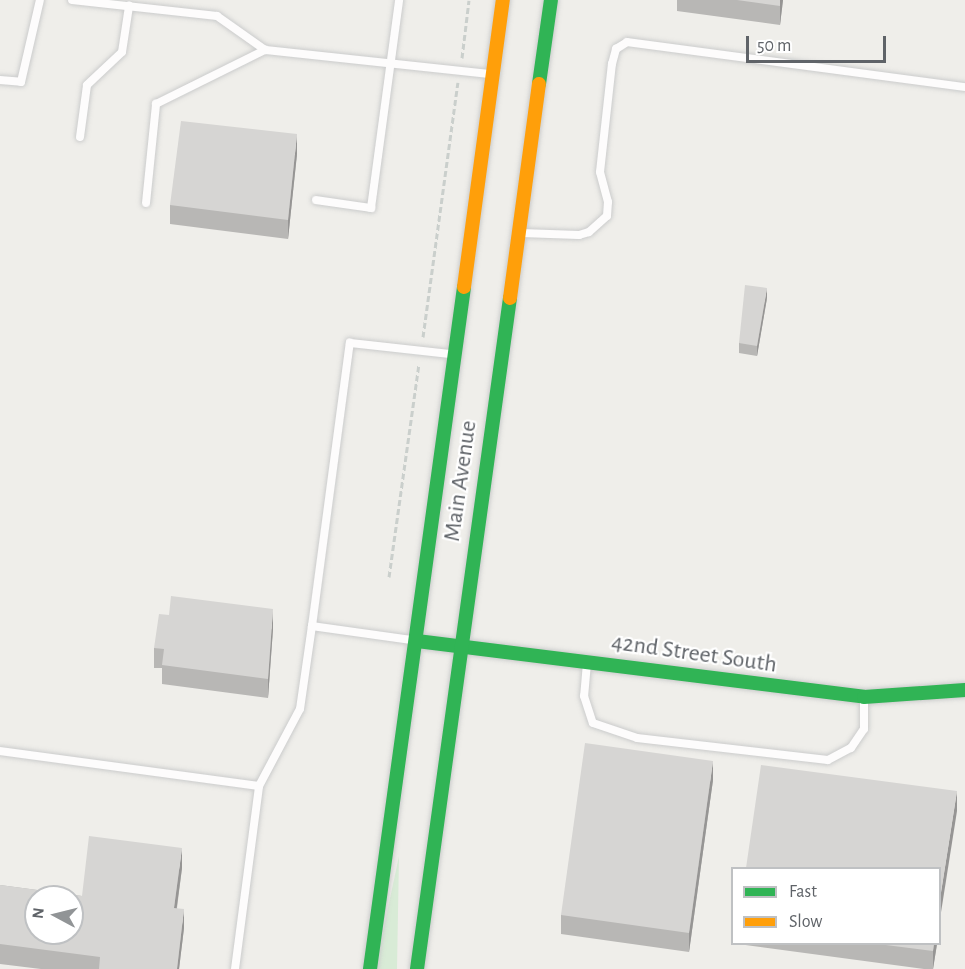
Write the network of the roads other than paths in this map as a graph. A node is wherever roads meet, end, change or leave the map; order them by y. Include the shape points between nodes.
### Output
1 (40, 0) edge
2 (72, 0) edge
3 (399, 0) edge
4 (503, 0) edge
5 (551, 0) edge
6 (129, 6) junction
7 (264, 50) junction
8 (391, 62) junction
9 (493, 75) junction
10 (0, 80) edge
11 (965, 87) edge
12 (80, 137) dead end
13 (316, 200) dead end
14 (146, 203) dead end
15 (520, 232) junction
16 (457, 354) junction
17 (312, 626) junction
18 (417, 641) junction
19 (460, 645) junction
20 (587, 663) junction
21 (965, 690) edge
22 (902, 696) junction
23 (864, 698) junction
24 (965, 705) edge
25 (0, 751) edge
26 (260, 786) junction
27 (235, 969) edge
28 (370, 969) edge
29 (417, 969) edge

1 - 10 lane via 21,82
2 - 6 lane
3 - 8 lane
4 - 9 main road, Main Avenue
5 - 15 main road, Main Avenue
6 - 7 lane via 217,16
6 - 12 lane via 122,52 87,85
7 - 8 lane
7 - 14 lane via 156,104
8 - 9 lane
8 - 13 lane via 371,208
9 - 16 main road, Main Avenue
11 - 15 lane via 638,43 620,44 612,64 600,172 608,202 607,216 590,232 579,236
15 - 19 main road, Main Avenue
16 - 17 lane via 350,343
16 - 18 main road, Main Avenue
17 - 18 lane
17 - 26 lane via 300,709
18 - 19 main road, 42nd Street South
18 - 28 main road, Main Avenue
19 - 20 main road, 42nd Street South
19 - 29 main road, Main Avenue
20 - 23 main road, 42nd Street South
20 - 23 lane via 584,696 592,723 637,738 828,760 851,748 864,729
21 - 22 main road, 42nd Street South
22 - 23 main road, 42nd Street South
22 - 24 main road
25 - 26 lane
26 - 27 lane

